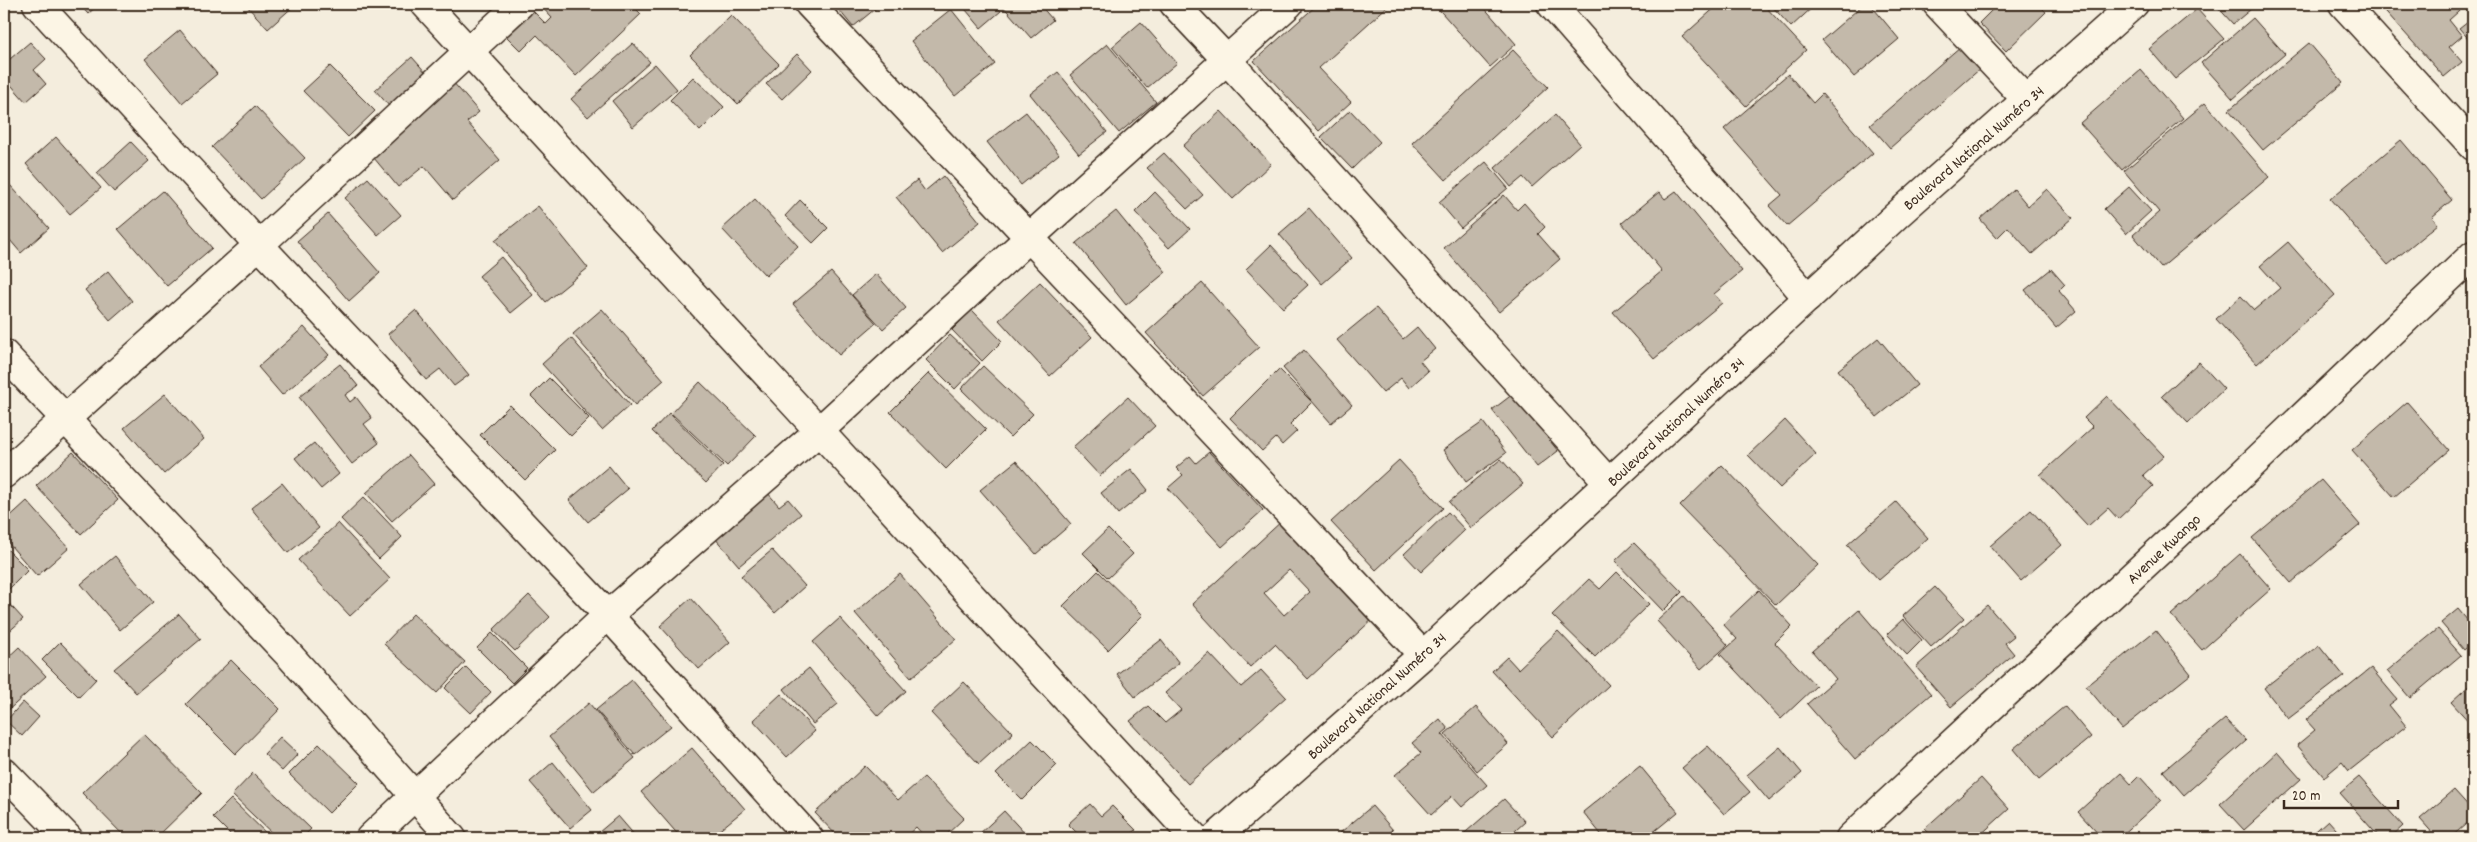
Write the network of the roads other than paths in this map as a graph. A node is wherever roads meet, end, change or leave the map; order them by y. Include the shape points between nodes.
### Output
1 (37, 4) edge
2 (425, 4) edge
3 (520, 4) edge
4 (809, 4) edge
5 (1174, 4) edge
6 (1289, 4) edge
7 (1551, 4) edge
8 (1937, 4) edge
9 (2134, 4) edge
10 (2343, 4) edge
11 (469, 51) junction
12 (1226, 59) junction
13 (2027, 100) junction
14 (2473, 146) edge
15 (1030, 237) junction
16 (259, 245) junction
17 (2473, 255) edge
18 (1808, 298) junction
19 (4, 354) edge
20 (65, 420) junction
21 (819, 431) junction
22 (4, 474) edge
23 (1609, 483) junction
24 (608, 615) junction
25 (1423, 655) junction
26 (4, 772) edge
27 (415, 798) junction
28 (68, 838) edge
29 (370, 838) edge
30 (452, 838) edge
31 (809, 838) edge
32 (1195, 838) edge
33 (1216, 838) edge
34 (1850, 838) edge

1 - 16 street
2 - 11 street
3 - 11 street
4 - 15 street
5 - 12 street
6 - 12 street
7 - 18 street
8 - 13 street
9 - 13 street, Boulevard National Numéro 34
10 - 14 street
11 - 16 street
11 - 21 street
12 - 15 street
12 - 23 street
13 - 18 street, Boulevard National Numéro 34
15 - 21 street
15 - 25 street
16 - 20 street
16 - 24 street
17 - 34 street, Avenue Kwango
18 - 23 street, Boulevard National Numéro 34
19 - 20 street
20 - 22 street
20 - 27 street via 290,656
21 - 24 street
21 - 32 street
23 - 25 street, Boulevard National Numéro 34
24 - 27 street
24 - 31 street
25 - 33 street, Boulevard National Numéro 34
26 - 28 street
27 - 29 street
27 - 30 street

